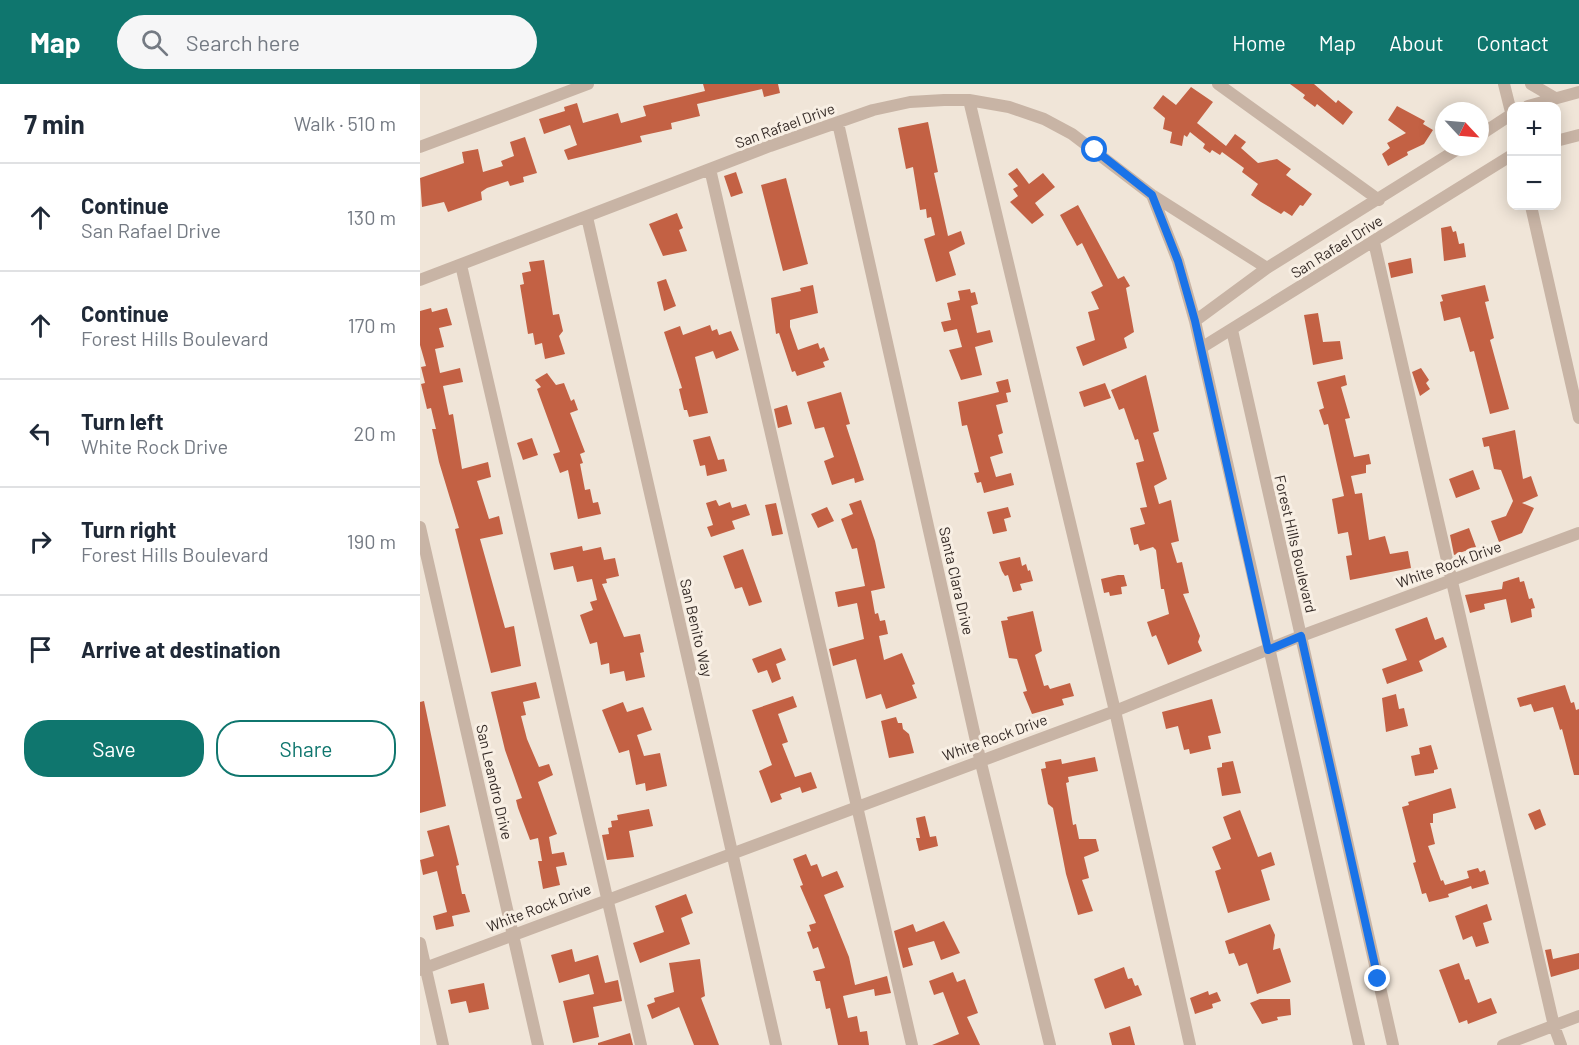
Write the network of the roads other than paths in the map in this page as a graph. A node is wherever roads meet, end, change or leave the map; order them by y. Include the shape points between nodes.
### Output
1 (588, 84) edge
2 (1218, 84) edge
3 (1504, 84) edge
4 (1531, 84) edge
5 (1579, 93) edge
6 (1555, 98) junction
7 (969, 100) junction
8 (1508, 102) edge
9 (1542, 102) edge
10 (1507, 118) edge
11 (838, 123) junction
12 (1489, 129) edge
13 (1579, 135) edge
14 (1561, 140) edge
15 (420, 147) edge
16 (1447, 156) edge
17 (1510, 156) edge
18 (710, 169) junction
19 (1152, 195) junction
20 (1379, 200) junction
21 (1532, 210) edge
22 (587, 217) junction
23 (1374, 242) junction
24 (461, 265) junction
25 (1267, 268) junction
26 (420, 280) edge
27 (1195, 321) junction
28 (1232, 330) junction
29 (1201, 348) junction
30 (1579, 418) edge
31 (420, 527) edge
32 (1579, 533) edge
33 (1450, 580) junction
34 (1301, 636) junction
35 (1268, 650) junction
36 (1115, 711) junction
37 (980, 759) junction
38 (858, 806) junction
39 (732, 852) junction
40 (607, 899) junction
41 (513, 934) junction
42 (420, 943) edge
43 (423, 969) edge
44 (1579, 1016) edge
45 (1554, 1026) junction
46 (443, 1045) edge
47 (538, 1045) edge
48 (641, 1045) edge
49 (776, 1045) edge
50 (912, 1045) edge
51 (1050, 1045) edge
52 (1191, 1045) edge
53 (1359, 1045) edge
54 (1394, 1045) edge
55 (1503, 1045) edge
56 (1561, 1045) edge

1 - 15 street
2 - 20 street
3 - 8 street
4 - 6 street
5 - 6 street
6 - 9 street
7 - 11 street, San Rafael Drive via 910,102
7 - 19 street, San Rafael Drive via 1009,107 1044,119 1095,150
7 - 36 street
10 - 12 street
11 - 18 street, San Rafael Drive
11 - 37 street, Santa Clara Drive
13 - 14 street
16 - 20 street, San Rafael Drive
17 - 23 street, San Rafael Drive
18 - 22 street, San Rafael Drive
18 - 38 street
19 - 25 street, San Rafael Drive
19 - 27 street via 1178,261
20 - 25 street, San Rafael Drive
21 - 30 street
22 - 24 street, San Rafael Drive
22 - 39 street, San Benito Way
23 - 28 street, San Rafael Drive
23 - 33 street
24 - 26 street, San Rafael Drive
24 - 40 street
25 - 27 street, San Rafael Drive
27 - 29 street
28 - 29 street, San Rafael Drive
28 - 34 street, Forest Hills Boulevard
29 - 35 street
31 - 41 street, San Leandro Drive
32 - 33 street, White Rock Drive
33 - 34 street, White Rock Drive
33 - 45 street
34 - 35 street, White Rock Drive
34 - 54 street, Forest Hills Boulevard
35 - 36 street, White Rock Drive
35 - 53 street
36 - 37 street, White Rock Drive
36 - 52 street
37 - 38 street, White Rock Drive
37 - 51 street, Santa Clara Drive
38 - 39 street, White Rock Drive
38 - 50 street
39 - 40 street, White Rock Drive
39 - 49 street, San Benito Way
40 - 41 street, White Rock Drive
40 - 48 street
41 - 43 street, White Rock Drive
41 - 47 street, San Leandro Drive
42 - 43 street
43 - 46 street
44 - 45 street
45 - 55 street
45 - 56 street

